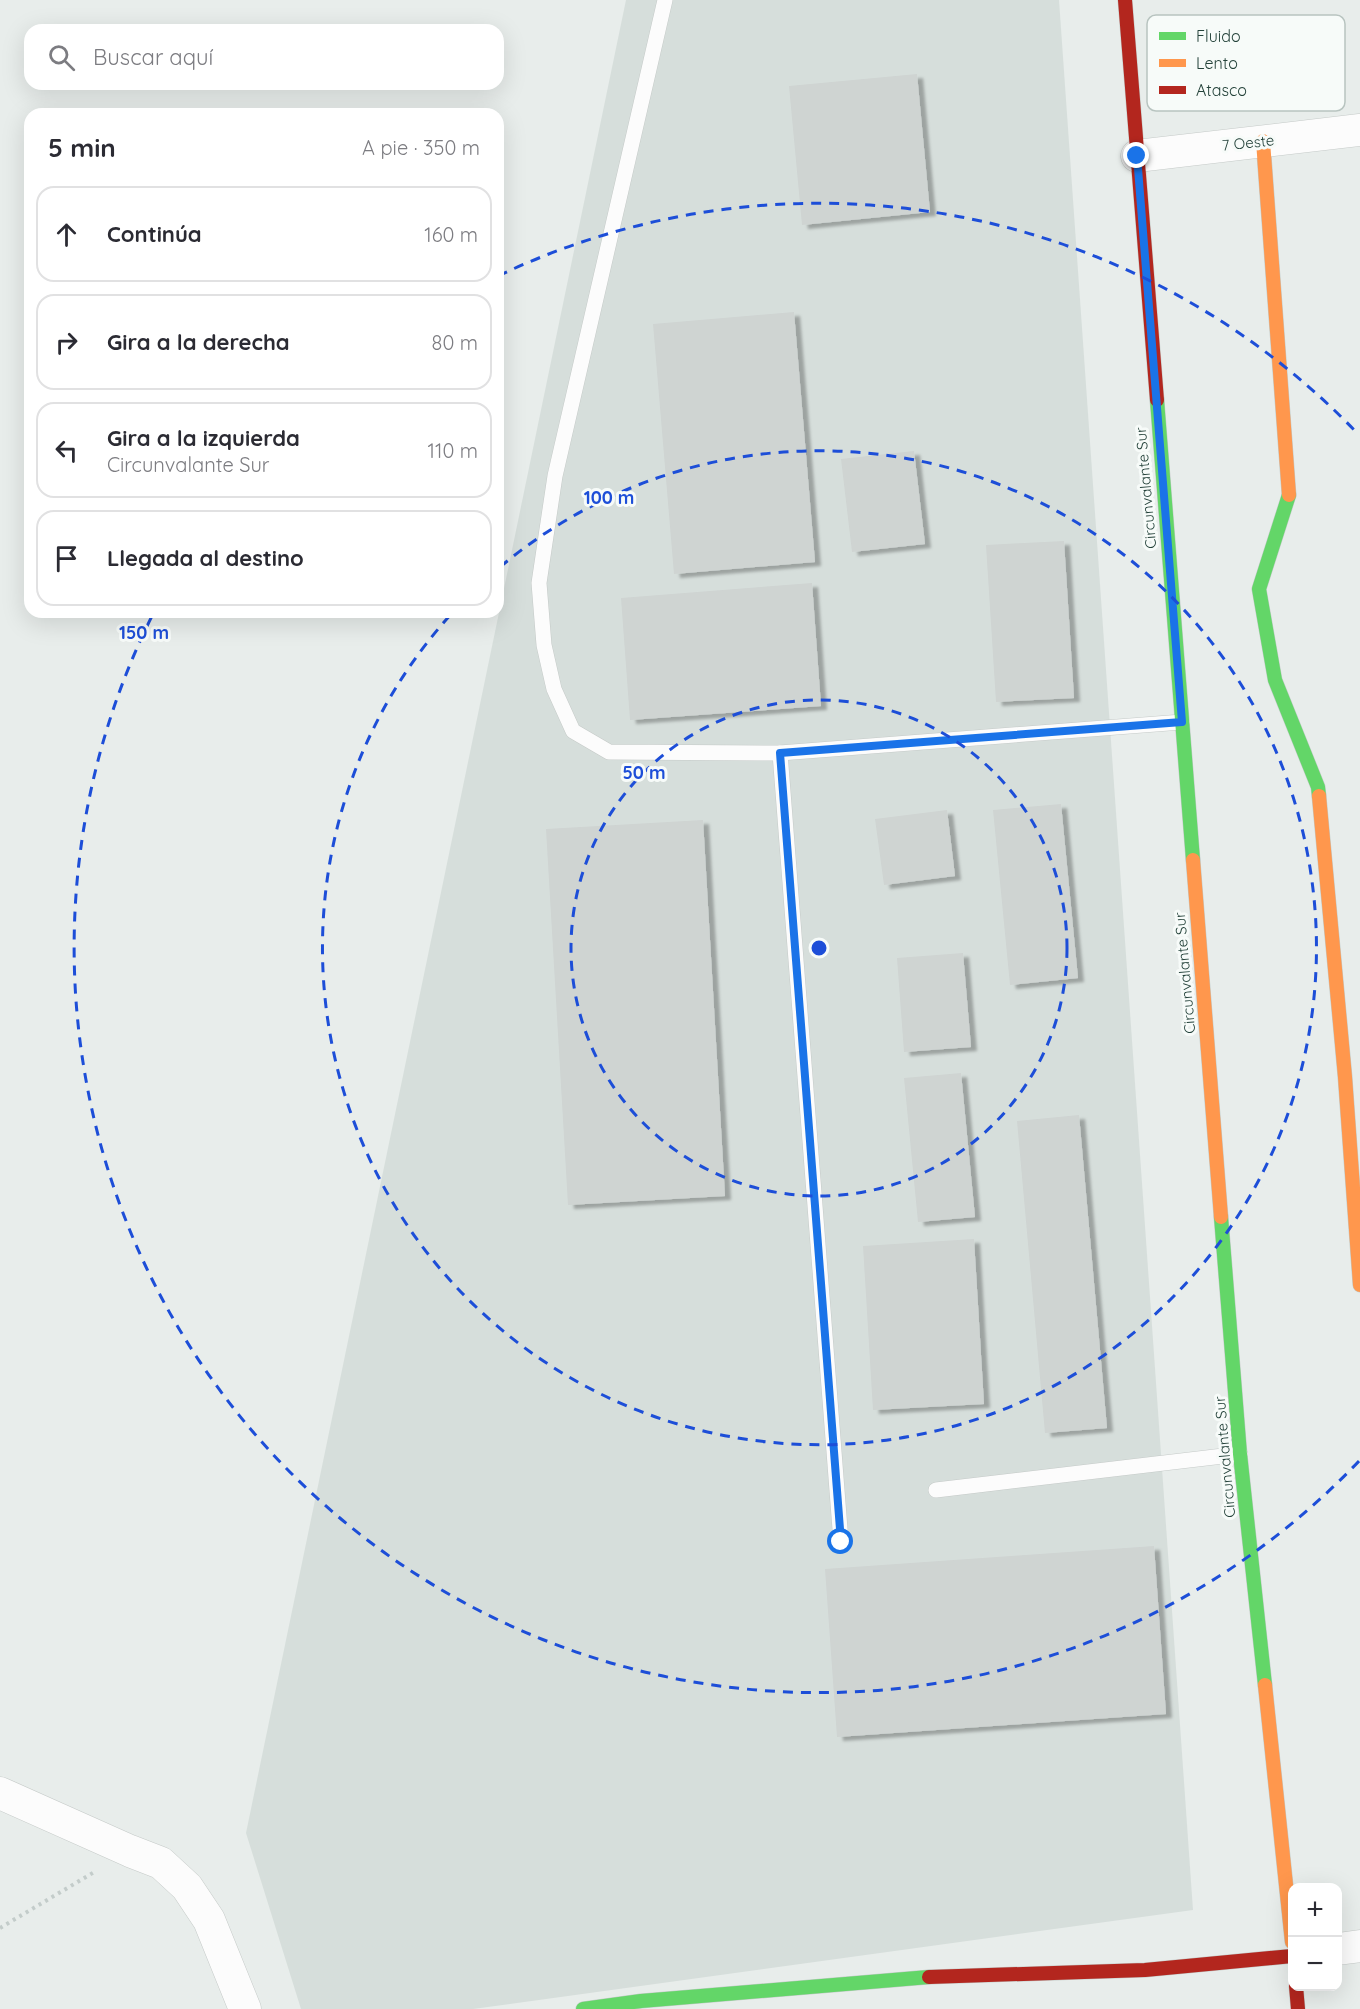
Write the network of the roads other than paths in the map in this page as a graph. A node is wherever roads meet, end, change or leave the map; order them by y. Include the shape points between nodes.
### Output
1 (665, 0) edge
2 (1125, 0) edge
3 (1360, 130) edge
4 (1263, 141) junction
5 (1137, 156) junction
6 (1182, 722) junction
7 (780, 753) junction
8 (1352, 1076) edge
9 (1360, 1286) edge
10 (1240, 1454) junction
11 (936, 1490) dead end
12 (841, 1542) dead end
13 (0, 1793) edge
14 (1292, 1937) edge
15 (1360, 1946) edge
16 (1342, 1948) edge
17 (1288, 1956) edge
18 (1296, 1991) edge
19 (245, 2009) edge
20 (583, 2009) edge
21 (1298, 2009) edge

1 - 7 lane via 555,476 538,583 544,645 554,689 573,731 609,753
2 - 5 main road, Circunvalante Sur
3 - 4 street, 7 Oeste
4 - 5 street, 7 Oeste
4 - 8 main road via 1290,493 1259,589 1275,680 1318,787
5 - 6 main road, Circunvalante Sur
6 - 7 lane
6 - 10 main road, Circunvalante Sur
7 - 12 lane
8 - 9 main road
10 - 11 lane
10 - 14 main road, Circunvalante Sur
13 - 19 street via 161,1863 187,1887 209,1920
15 - 16 street
17 - 20 main road via 1145,1970 909,1978
18 - 21 main road

